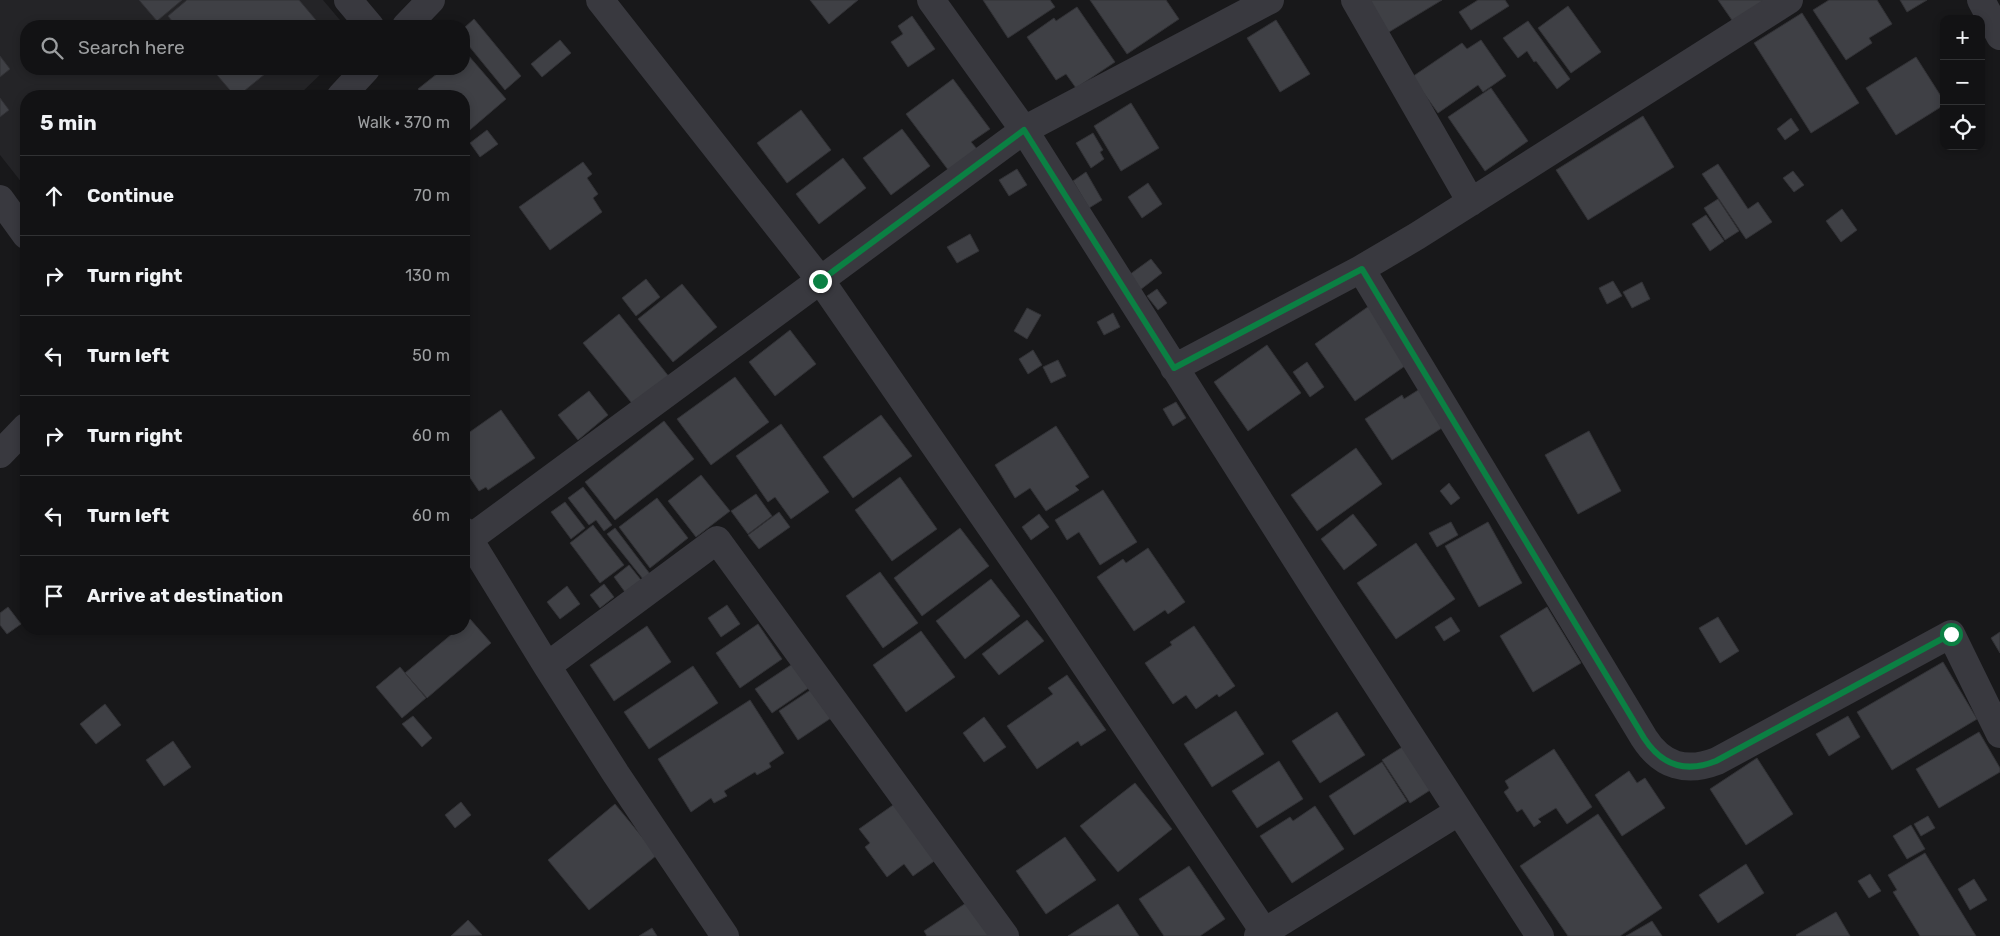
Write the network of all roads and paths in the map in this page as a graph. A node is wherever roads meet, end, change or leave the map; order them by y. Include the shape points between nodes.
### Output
1 (348, 0) edge
2 (431, 0) edge
3 (600, 0) edge
4 (931, 0) edge
5 (1270, 0) edge
6 (1355, 0) edge
7 (1789, 0) edge
8 (1981, 0) edge
9 (365, 20) edge
10 (412, 20) edge
11 (2000, 36) edge
12 (360, 75) edge
13 (346, 90) edge
14 (1024, 130) junction
15 (0, 199) edge
16 (1471, 202) junction
17 (20, 227) edge
18 (1362, 269) junction
19 (820, 281) junction
20 (1174, 368) junction
21 (20, 433) edge
22 (0, 454) edge
23 (470, 532) edge
24 (470, 541) edge
25 (547, 666) junction
26 (2000, 734) edge
27 (1458, 812) junction
28 (1263, 935) edge
29 (725, 936) edge
30 (1004, 936) edge
31 (1540, 936) edge

1 - 9 street
2 - 10 street
3 - 19 street
4 - 14 street
5 - 14 street
6 - 16 street
7 - 16 street
8 - 11 street
12 - 13 street
14 - 19 street
14 - 20 street
15 - 17 street
16 - 18 street
18 - 20 street
18 - 26 street via 1644,738 1658,756 1679,766 1698,767 1716,761 1951,634
19 - 23 street
19 - 28 street via 1044,604
20 - 27 street
21 - 22 street
24 - 25 street
25 - 29 street
25 - 30 street via 717,540
27 - 28 street
27 - 31 street

